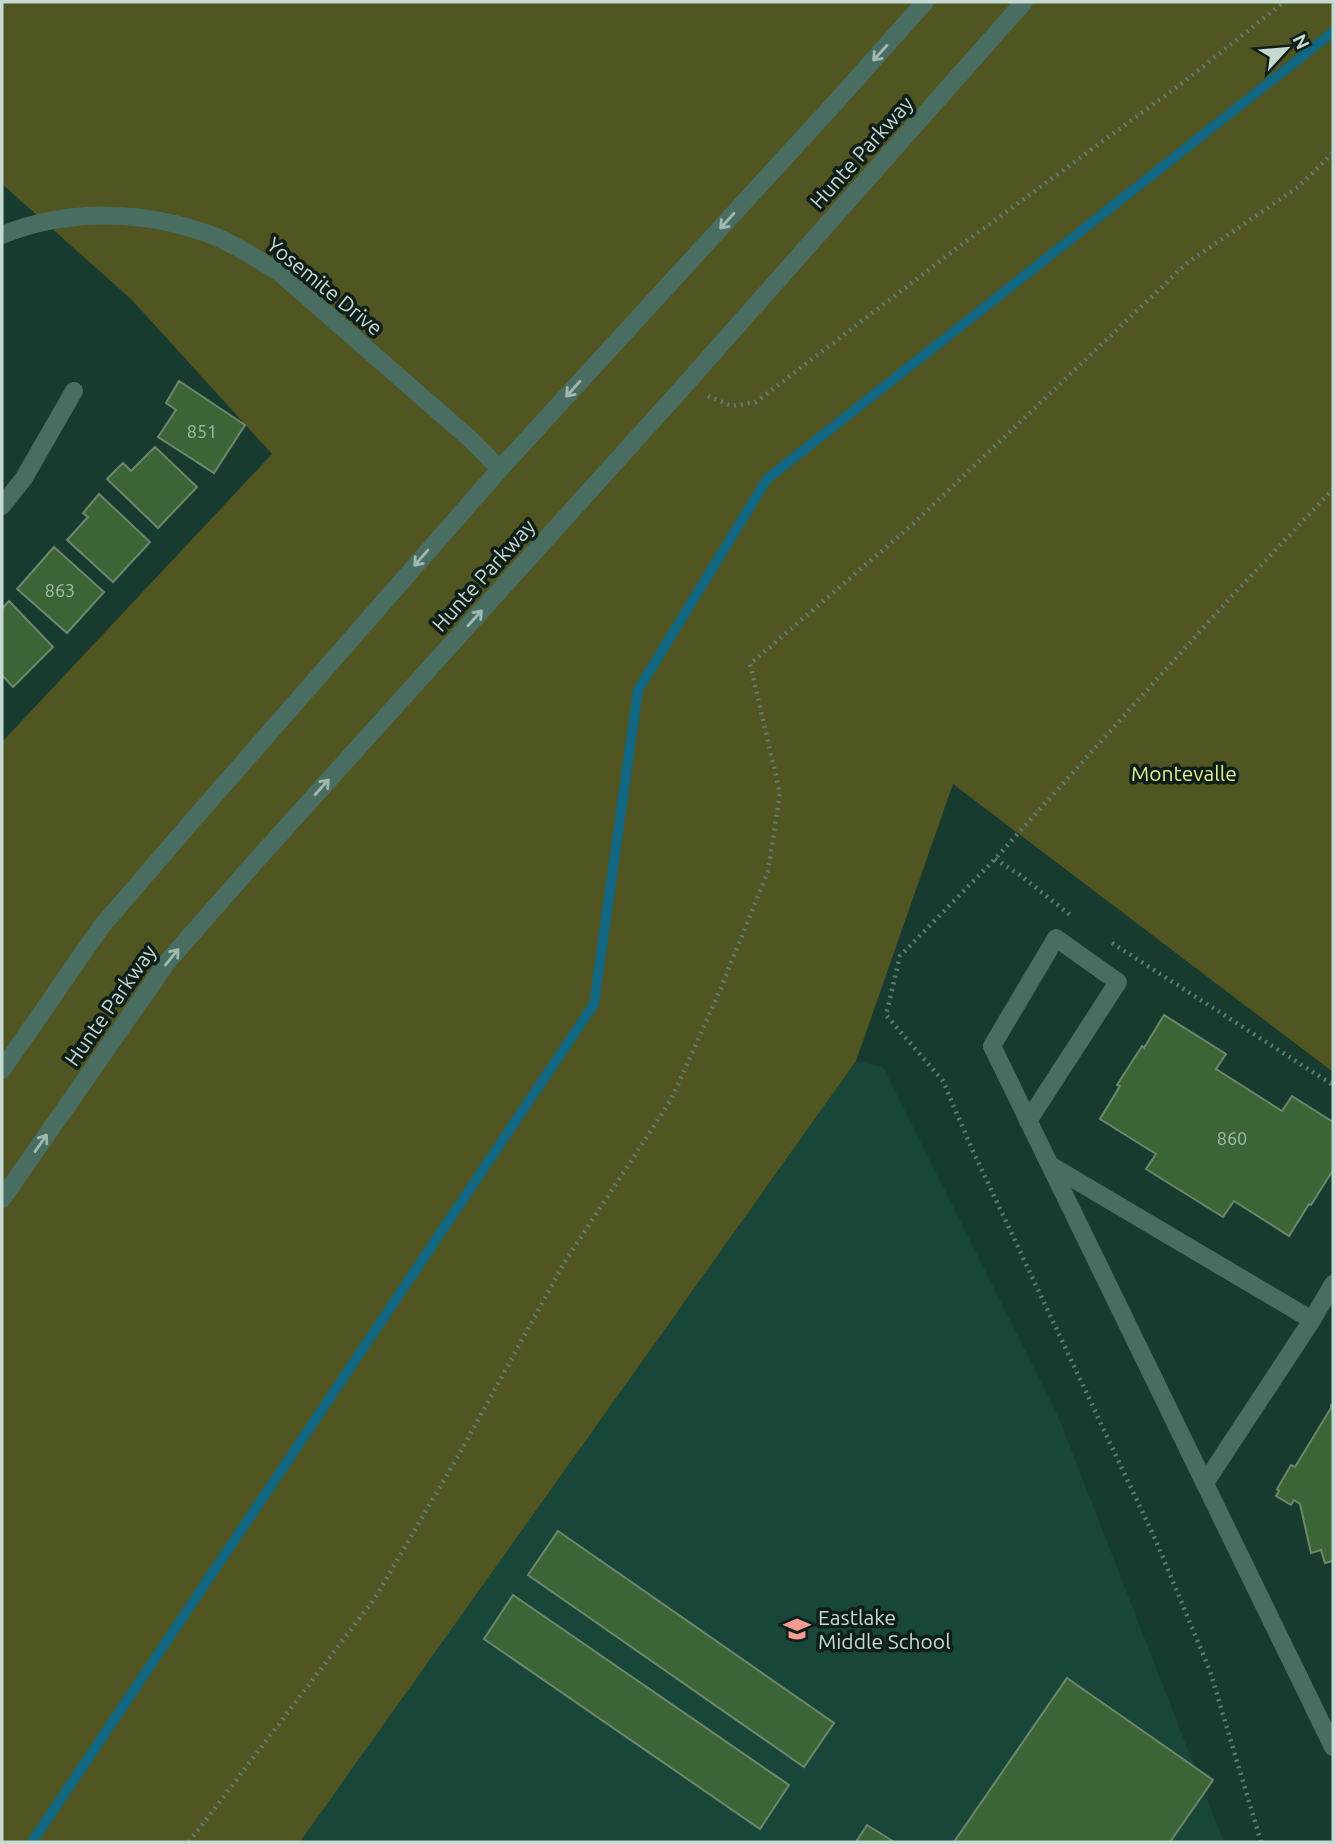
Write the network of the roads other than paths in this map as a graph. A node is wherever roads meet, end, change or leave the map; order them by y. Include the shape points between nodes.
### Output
1 (925, 2) edge
2 (1024, 2) edge
3 (2, 235) edge
4 (74, 391) dead end
5 (500, 469) junction
6 (2, 506) edge
7 (2, 1070) edge
8 (1028, 1121) junction
9 (1050, 1165) junction
10 (2, 1199) edge
11 (1333, 1284) edge
12 (1312, 1320) junction
13 (1205, 1483) junction
14 (1333, 1747) edge

1 -> 5 main road
10 -> 2 main road, Hunte Parkway via 168,961
3 - 5 main road, Yosemite Drive via 44,222 113,216 148,219 215,237 279,273
4 - 6 main road via 24,478
5 -> 7 main road via 101,927
8 - 8 main road via 992,1046 1056,939 1118,982
8 - 9 main road
9 - 12 main road
9 - 13 main road
11 - 12 main road
12 - 13 main road
13 - 14 main road

